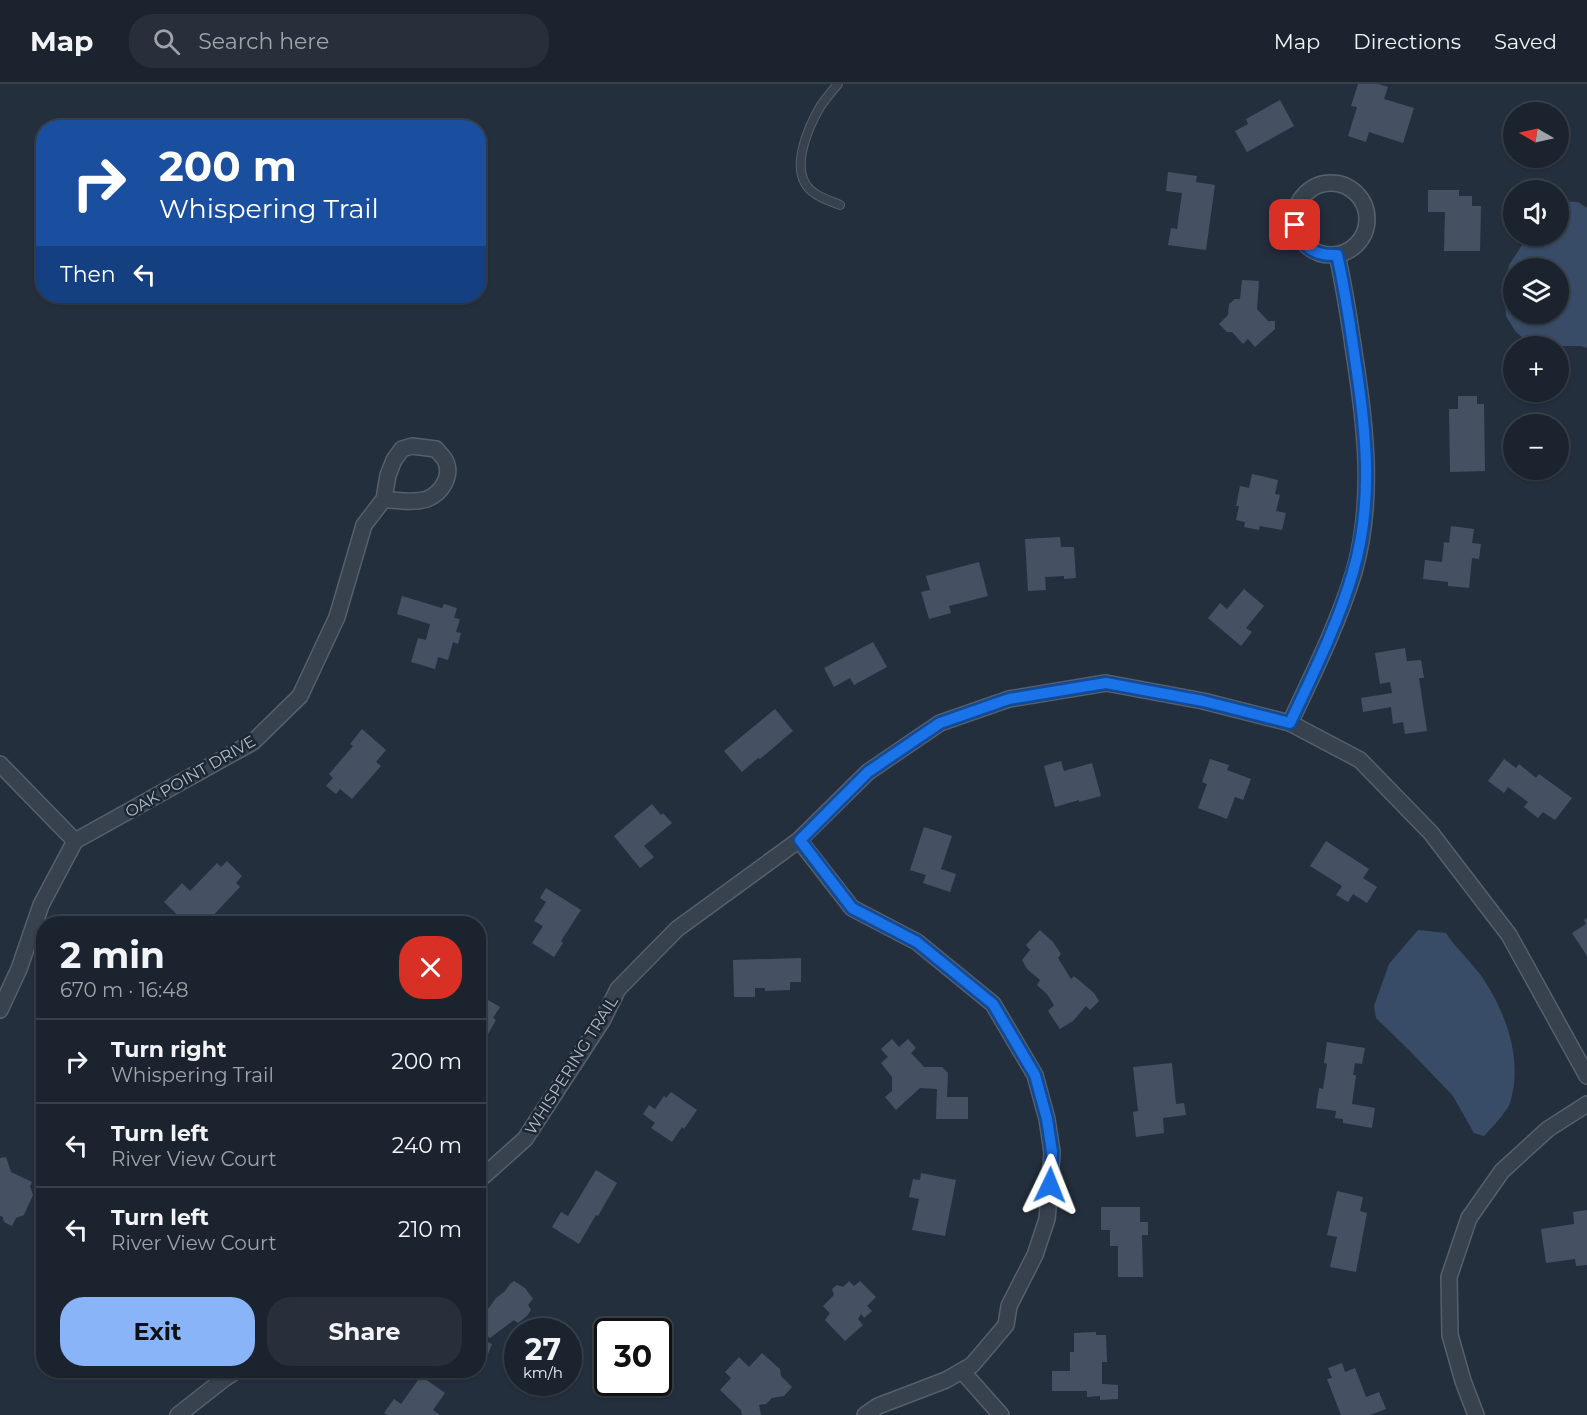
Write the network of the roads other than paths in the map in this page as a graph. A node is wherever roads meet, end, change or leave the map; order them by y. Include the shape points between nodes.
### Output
1 (838, 84) edge
2 (840, 205) dead end
3 (1337, 255) junction
4 (384, 499) junction
5 (1290, 723) junction
6 (0, 765) edge
7 (800, 840) junction
8 (75, 841) junction
9 (37, 916) edge
10 (36, 920) edge
11 (0, 1010) edge
12 (1587, 1076) edge
13 (1587, 1104) edge
14 (486, 1174) edge
15 (962, 1371) junction
16 (227, 1378) edge
17 (178, 1415) edge
18 (865, 1415) edge
19 (1001, 1415) edge
20 (1476, 1415) edge

1 - 2 lane via 820,106 802,150 800,167 805,184 820,197
3 - 3 street via 1315,252 1305,245 1295,225 1295,213 1306,193 1326,183 1350,188 1360,197 1368,220 1359,243
3 - 5 street via 1365,431 1363,523 1340,613
4 - 4 street, OAK POINT DRIVE via 428,499 442,490 448,473 445,460 436,449 402,449 388,476
4 - 8 street, OAK POINT DRIVE via 364,525 337,617 300,696 253,742
5 - 7 street, WHISPERING TRAIL via 1203,701 1106,683 1009,699 940,723 868,772
5 - 12 street, WHISPERING TRAIL via 1360,760 1431,832 1509,935
6 - 8 street
7 - 14 street, WHISPERING TRAIL via 677,929 618,989 602,1021 525,1139
7 - 15 street via 852,908 917,942 993,1004 1035,1075 1052,1152 1047,1220 1035,1255 1009,1306 1006,1324 972,1365
8 - 9 street
10 - 11 street
13 - 20 street via 1548,1129 1502,1171 1469,1218 1449,1277 1450,1335
15 - 18 street
15 - 19 street
16 - 17 street

